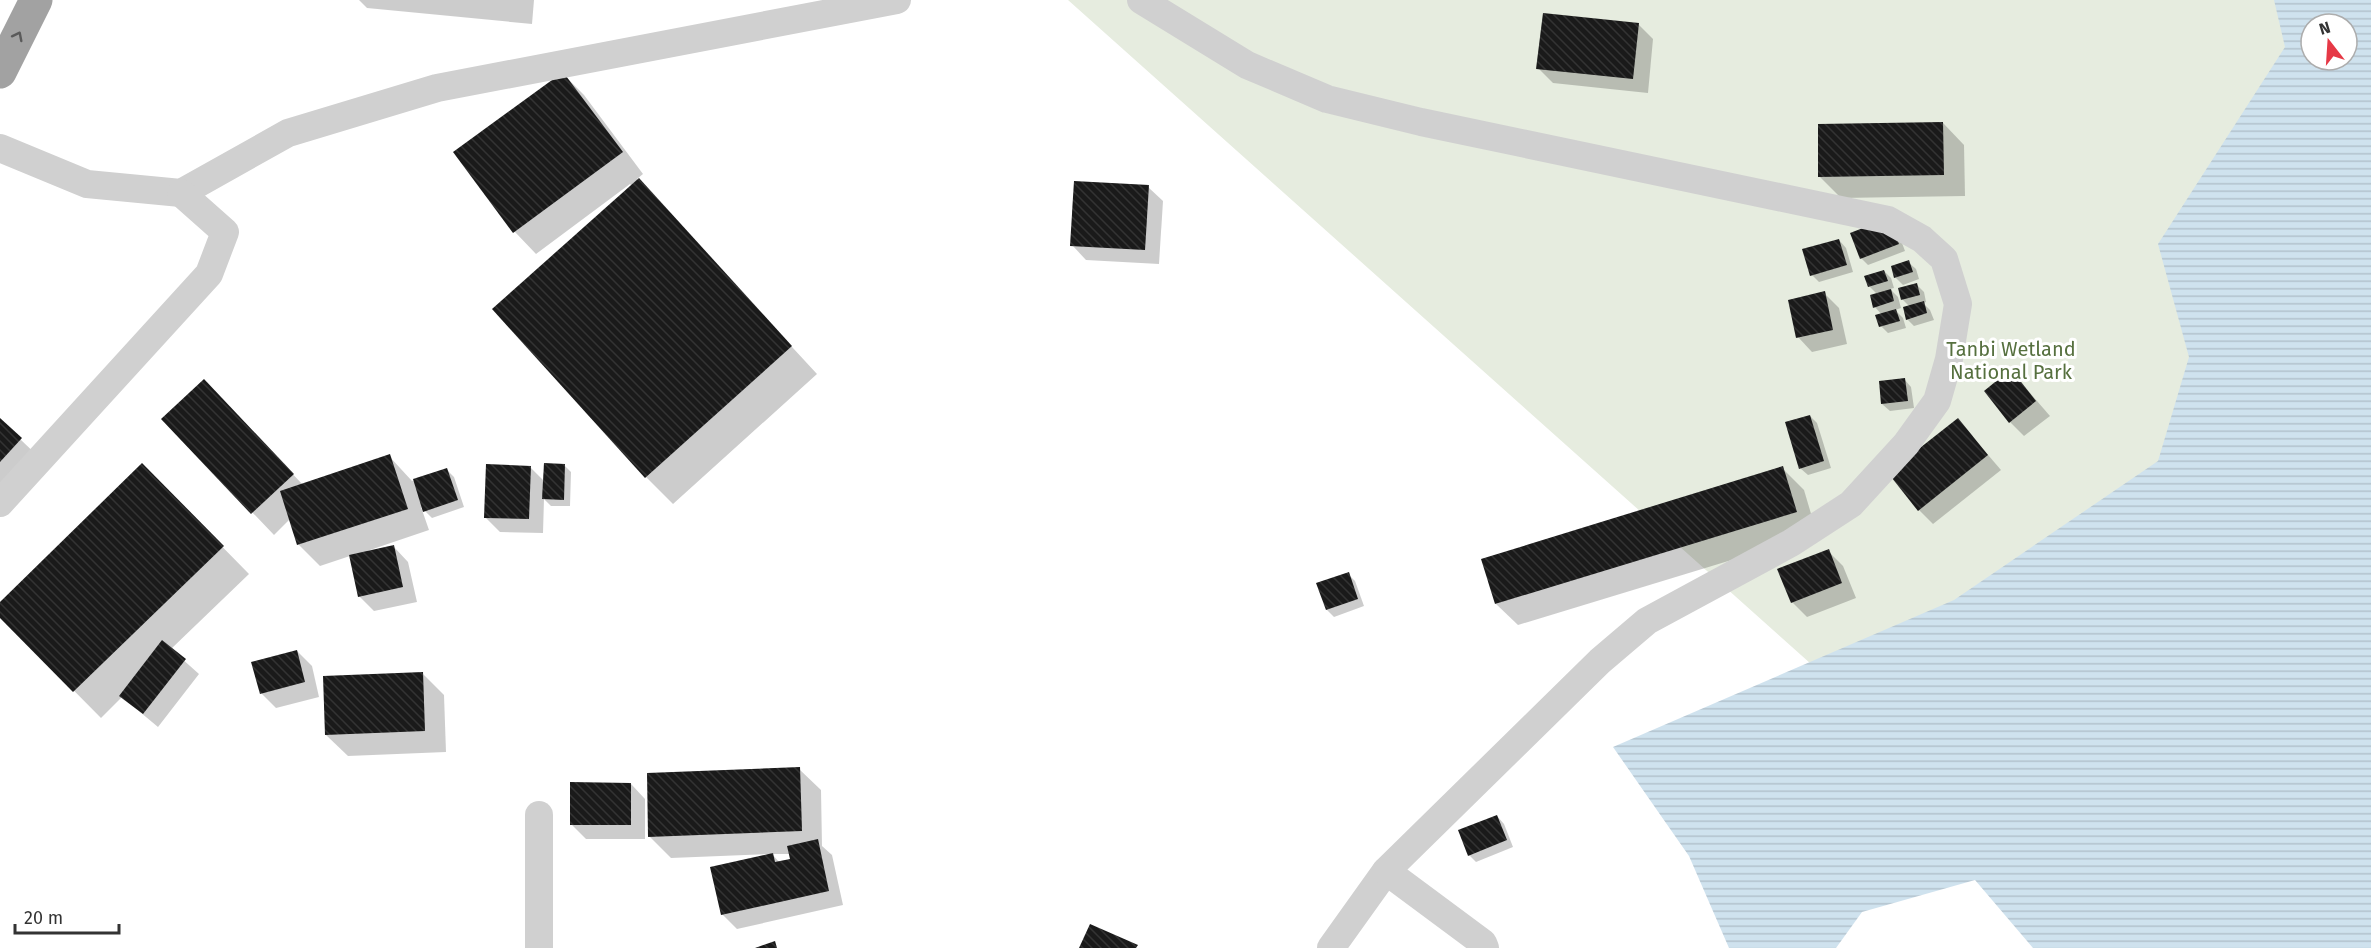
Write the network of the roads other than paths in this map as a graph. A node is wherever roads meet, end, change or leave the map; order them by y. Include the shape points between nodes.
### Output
1 (36, 0) edge
2 (897, 0) edge
3 (1141, 0) edge
4 (0, 72) edge
5 (0, 147) edge
6 (181, 193) junction
7 (0, 504) edge
8 (539, 814) dead end
9 (1386, 870) junction
10 (539, 948) edge
11 (1331, 948) edge
12 (1485, 948) edge

4 -> 1 highway
2 - 6 street via 437,88 288,133
3 - 9 street via 1247,65 1327,99 1432,125 1888,220 1922,239 1944,259 1958,304 1937,401 1906,444 1851,504 1791,543 1647,621 1499,757
5 - 6 street via 87,184
6 - 7 street via 225,232 209,274
8 - 10 street
9 - 11 street
9 - 12 street

